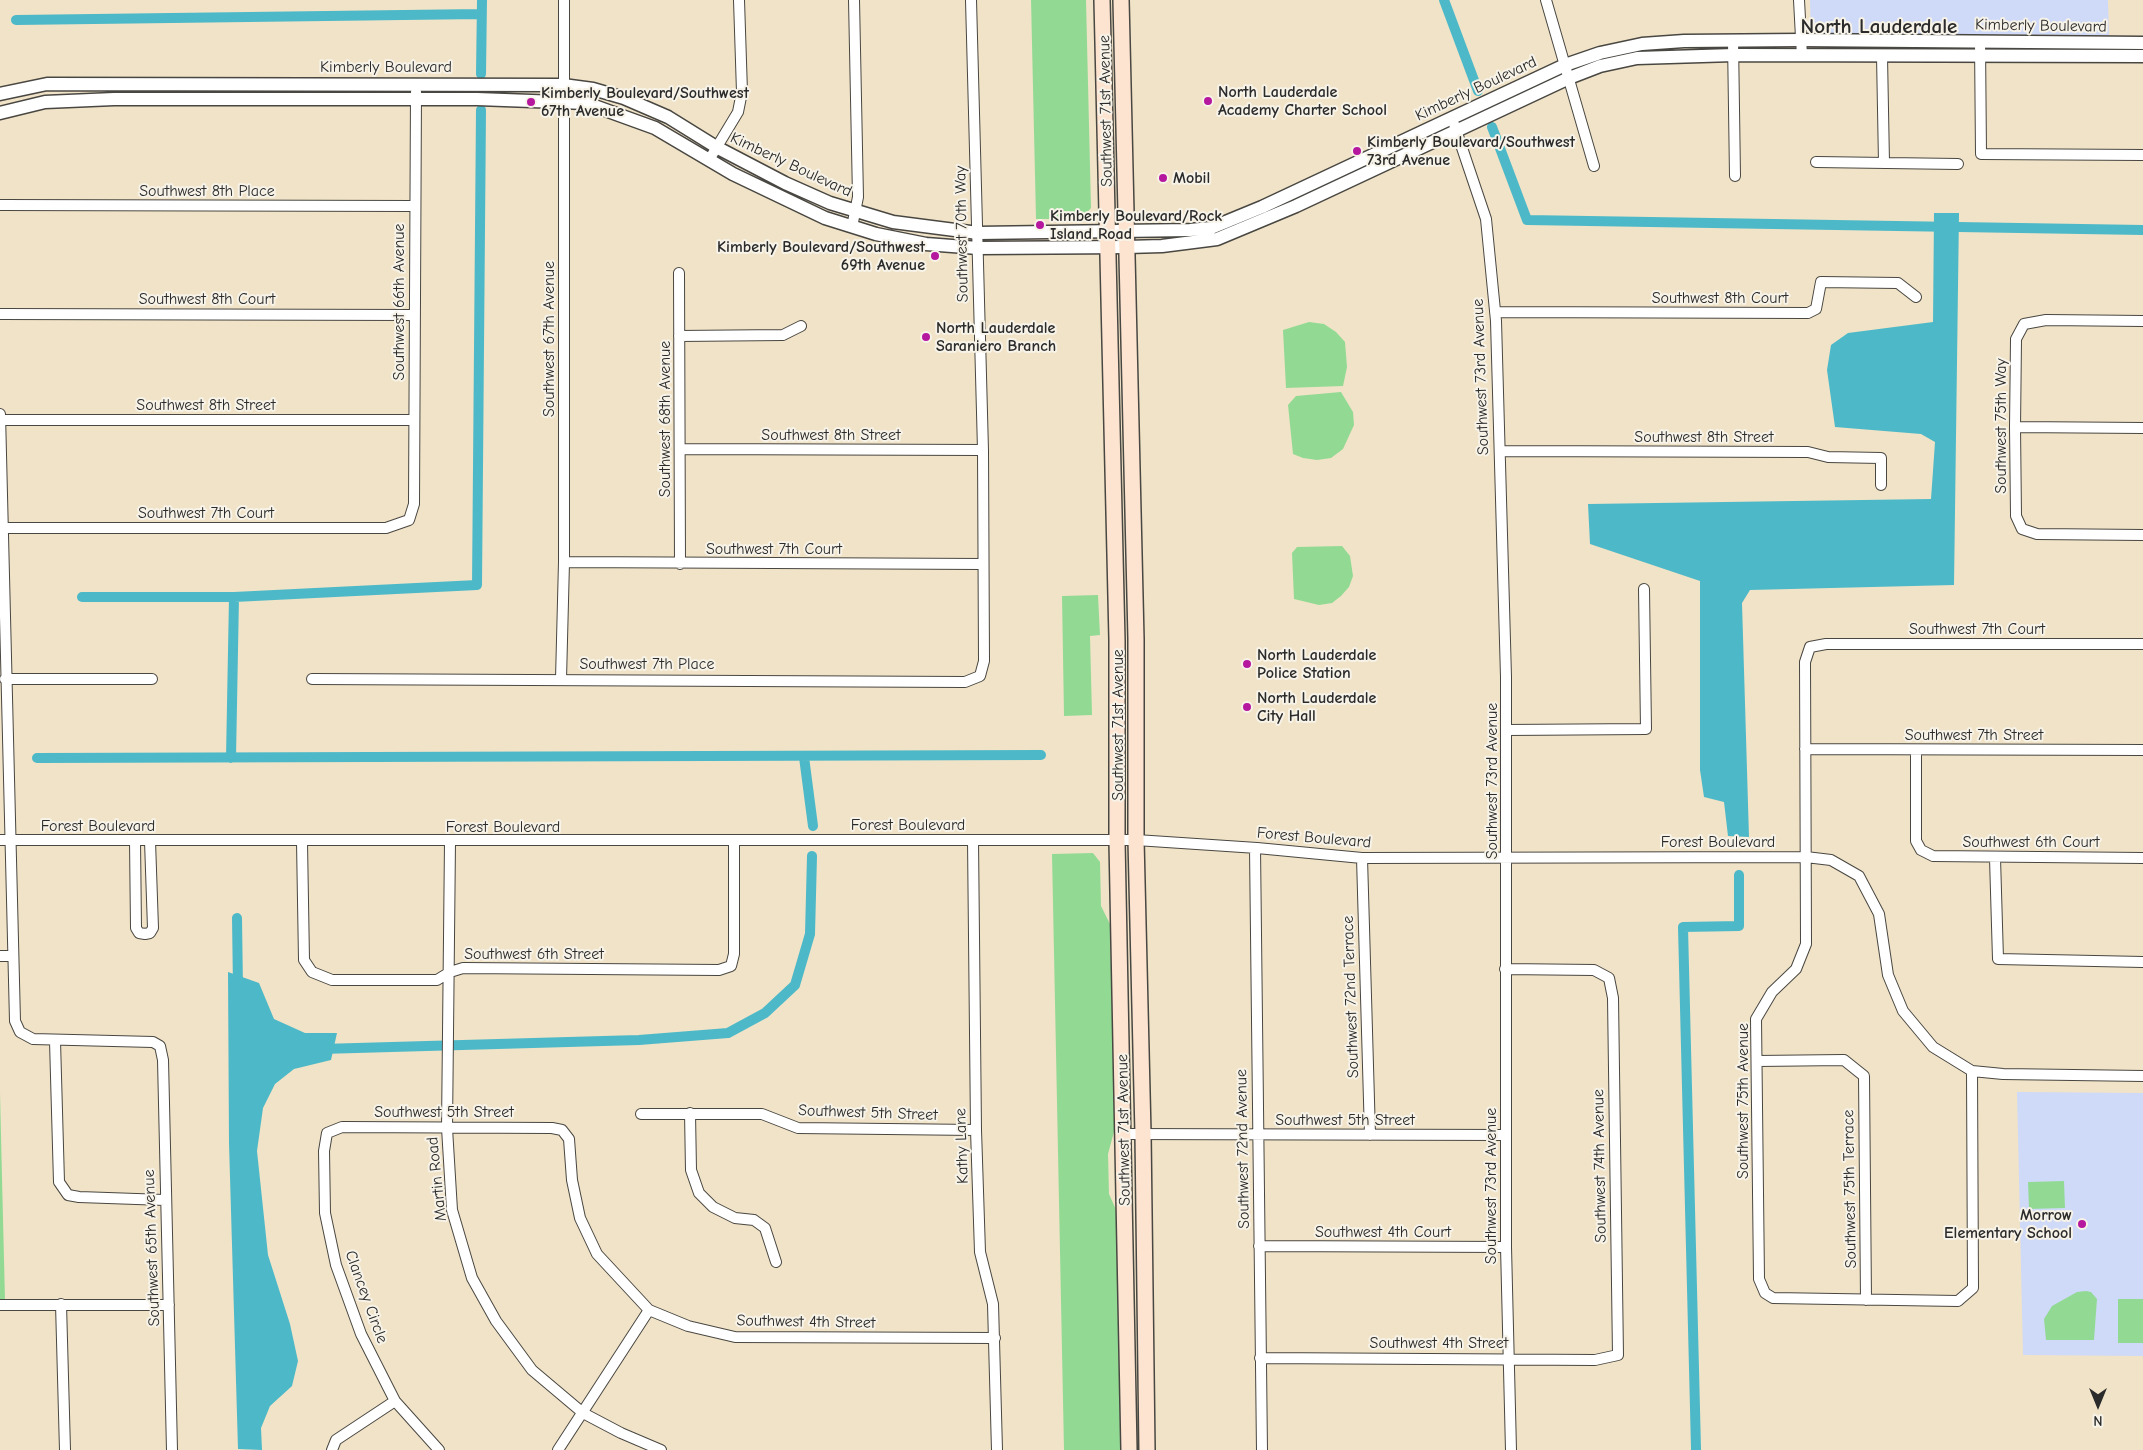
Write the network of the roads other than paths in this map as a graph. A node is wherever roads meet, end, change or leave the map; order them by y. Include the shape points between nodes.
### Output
1 (564, 0) edge
2 (740, 0) edge
3 (854, 0) edge
4 (971, 0) edge
5 (1102, 0) edge
6 (1121, 0) edge
7 (1546, 0) edge
8 (1799, 0) edge
9 (1801, 40) junction
10 (1733, 41) junction
11 (1980, 42) junction
12 (2095, 43) junction
13 (2143, 43) edge
14 (1734, 55) junction
15 (1802, 56) junction
16 (1882, 56) junction
17 (2143, 56) edge
18 (1980, 57) junction
19 (2025, 57) junction
20 (1565, 65) junction
21 (1569, 78) junction
22 (415, 83) junction
23 (188, 84) junction
24 (563, 85) junction
25 (0, 94) edge
26 (416, 99) junction
27 (188, 100) junction
28 (563, 101) junction
29 (0, 112) edge
30 (1454, 124) junction
31 (718, 148) junction
32 (2143, 155) edge
33 (709, 160) junction
34 (1816, 162) dead end
35 (1884, 163) junction
36 (1958, 164) dead end
37 (1594, 166) dead end
38 (1735, 176) dead end
39 (0, 205) edge
40 (414, 206) junction
41 (855, 212) junction
42 (852, 227) junction
43 (1126, 232) junction
44 (978, 233) junction
45 (1107, 240) junction
46 (1127, 247) junction
47 (978, 248) junction
48 (679, 273) dead end
49 (1916, 297) dead end
50 (1495, 312) junction
51 (0, 314) edge
52 (414, 314) junction
53 (2143, 321) edge
54 (801, 326) dead end
55 (680, 336) junction
56 (0, 414) edge
57 (0, 420) edge
58 (413, 420) junction
59 (2015, 426) junction
60 (2143, 428) edge
61 (680, 449) junction
62 (983, 450) junction
63 (1500, 451) junction
64 (1881, 485) dead end
65 (409, 520) joint
66 (2, 528) junction
67 (2143, 536) edge
68 (564, 562) junction
69 (680, 564) junction
70 (983, 564) junction
71 (1644, 588) dead end
72 (2143, 644) edge
73 (1810, 647) joint
74 (980, 676) joint
75 (5, 679) junction
76 (152, 679) dead end
77 (561, 679) junction
78 (312, 680) dead end
79 (1506, 730) junction
80 (1804, 749) junction
81 (1916, 750) junction
82 (2143, 750) edge
83 (4, 754) edge
84 (5, 840) edge
85 (134, 840) junction
86 (973, 840) junction
87 (1136, 840) junction
88 (150, 841) junction
89 (734, 841) junction
90 (1117, 841) junction
91 (302, 842) junction
92 (450, 842) junction
93 (1255, 848) junction
94 (1507, 857) junction
95 (1806, 857) junction
96 (1362, 858) junction
97 (1995, 858) junction
98 (2143, 858) edge
99 (0, 956) edge
100 (12, 956) junction
101 (2143, 962) edge
102 (1505, 969) junction
103 (450, 972) junction
104 (55, 1041) junction
105 (1757, 1061) junction
106 (1972, 1071) junction
107 (2143, 1076) edge
108 (690, 1113) junction
109 (641, 1114) dead end
110 (447, 1128) junction
111 (562, 1130) joint
112 (976, 1130) junction
113 (328, 1133) joint
114 (1124, 1134) junction
115 (1143, 1134) junction
116 (1257, 1135) junction
117 (1370, 1135) junction
118 (1506, 1135) junction
119 (165, 1200) junction
120 (1259, 1246) junction
121 (1506, 1247) junction
122 (776, 1262) dead end
123 (1866, 1300) junction
124 (61, 1304) junction
125 (0, 1305) edge
126 (169, 1305) junction
127 (649, 1310) junction
128 (995, 1338) junction
129 (1618, 1355) joint
130 (1260, 1358) junction
131 (1509, 1358) junction
132 (395, 1401) junction
133 (583, 1414) junction
134 (65, 1450) edge
135 (172, 1450) edge
136 (332, 1450) edge
137 (438, 1450) edge
138 (558, 1450) edge
139 (661, 1450) edge
140 (997, 1450) edge
141 (1129, 1450) edge
142 (1147, 1450) edge
143 (1262, 1450) edge
144 (1511, 1450) edge

1 - 24 street, Southwest 67th Avenue
2 - 31 street via 742,92 738,112
3 - 41 street via 858,197
4 - 44 street, Southwest 70th Way
5 - 45 main road, Southwest 71st Avenue
6 - 43 main road, Southwest 71st Avenue
7 - 20 street
8 - 9 street
9 - 10 street, Kimberly Boulevard
9 - 11 street, Kimberly Boulevard
9 - 15 street
10 - 14 street
10 - 20 street, Kimberly Boulevard via 1642,44 1600,52
11 - 12 street, Kimberly Boulevard
11 - 18 street
12 - 13 street, Kimberly Boulevard
12 - 19 street via 2082,51 2036,52
14 - 15 street, Kimberly Boulevard
14 - 21 street, Kimberly Boulevard via 1637,58 1600,66
14 - 38 street
15 - 16 street, Kimberly Boulevard
16 - 18 street, Kimberly Boulevard
16 - 35 street
17 - 19 street, Kimberly Boulevard
18 - 19 street, Kimberly Boulevard
18 - 32 street via 1981,154
20 - 21 street
20 - 30 street, Kimberly Boulevard
21 - 30 street, Kimberly Boulevard
21 - 37 street
22 - 23 street, Kimberly Boulevard
22 - 24 street, Kimberly Boulevard
22 - 26 street, Southwest 66th Avenue
23 - 25 street, Kimberly Boulevard via 46,84
23 - 27 street
24 - 28 street, Southwest 67th Avenue
24 - 31 street, Kimberly Boulevard via 624,98 668,117
26 - 27 street, Kimberly Boulevard
26 - 28 street, Kimberly Boulevard
26 - 40 street, Southwest 66th Avenue
27 - 29 street, Kimberly Boulevard via 45,102
28 - 33 street, Kimberly Boulevard via 586,103 630,118
28 - 68 street, Southwest 67th Avenue
30 - 43 street, Kimberly Boulevard via 1211,228
30 - 46 street, Kimberly Boulevard via 1296,206 1217,239
30 - 50 street, Southwest 73rd Avenue via 1486,219
31 - 33 street
31 - 41 street, Kimberly Boulevard via 785,183
33 - 42 street, Kimberly Boulevard via 779,197
34 - 35 street
35 - 36 street
39 - 40 street, Southwest 8th Place
40 - 52 street, Southwest 66th Avenue
41 - 42 street
41 - 44 street, Kimberly Boulevard via 893,222
42 - 47 street, Kimberly Boulevard via 926,244
43 - 45 street, Kimberly Boulevard
43 - 46 main road, Southwest 71st Avenue
44 - 45 street, Kimberly Boulevard
44 - 47 street, Southwest 70th Way
45 - 46 street, Kimberly Boulevard
45 - 47 street, Kimberly Boulevard
45 - 90 main road, Southwest 71st Avenue via 1117,640
46 - 87 main road, Southwest 71st Avenue via 1136,639
47 - 62 street, Southwest 70th Way
48 - 55 street, Southwest 68th Avenue
49 - 50 street, Southwest 8th Court via 1898,283 1821,282 1816,309 1808,313
50 - 63 street, Southwest 73rd Avenue
51 - 52 street, Southwest 8th Court
52 - 58 street, Southwest 66th Avenue
53 - 59 street, Southwest 75th Way via 2046,320 2024,324 2016,339
54 - 55 street via 783,335
55 - 61 street, Southwest 68th Avenue
56 - 57 street
57 - 58 street, Southwest 8th Street
57 - 66 street
58 - 65 street, Southwest 66th Avenue via 414,504
59 - 60 street
59 - 67 street, Southwest 75th Way via 2016,516 2022,529 2037,534
61 - 62 street, Southwest 8th Street
61 - 69 street, Southwest 68th Avenue
62 - 70 street, Southwest 70th Way
63 - 64 street, Southwest 8th Street via 1808,452 1828,457 1881,458
63 - 79 street, Southwest 73rd Avenue
65 - 66 street, Southwest 7th Court via 386,528
66 - 75 street
68 - 69 street, Southwest 7th Court
68 - 77 street, Southwest 67th Avenue
69 - 70 street, Southwest 7th Court
70 - 74 street, Southwest 70th Way via 984,661
71 - 79 street via 1646,729
72 - 73 street, Southwest 7th Court via 1826,644
73 - 80 street, Southwest 75th Avenue via 1805,662
74 - 77 street, Southwest 7th Place via 965,682
75 - 76 street
75 - 83 street
77 - 78 street, Southwest 7th Place
79 - 94 street, Southwest 73rd Avenue
80 - 81 street, Southwest 7th Street
80 - 95 street, Southwest 75th Avenue
81 - 82 street, Southwest 7th Street
81 - 97 street, Southwest 6th Court via 1916,841 1921,850 1933,856
83 - 84 street
84 - 85 street, Forest Boulevard
84 - 100 street
85 - 88 street, Forest Boulevard
85 - 88 street via 136,928 145,934 153,928
86 - 89 street, Forest Boulevard
86 - 90 street, Forest Boulevard
86 - 112 street, Kathy Lane
87 - 90 street, Forest Boulevard
87 - 93 street, Forest Boulevard
87 - 115 main road, Southwest 71st Avenue
88 - 91 street, Forest Boulevard
89 - 92 street, Forest Boulevard
89 - 103 street, Southwest 6th Street via 734,954 731,966 719,970 463,968
90 - 114 main road, Southwest 71st Avenue
91 - 92 street, Forest Boulevard
91 - 103 street, Southwest 6th Street via 304,960 312,972 332,980 437,980
92 - 103 street, Martin Road
93 - 96 street, Forest Boulevard
93 - 116 street, Southwest 72nd Avenue
94 - 95 street, Forest Boulevard
94 - 96 street, Forest Boulevard
94 - 102 street, Southwest 73rd Avenue
95 - 105 street, Southwest 75th Avenue via 1806,944 1796,969 1772,992 1756,1019
95 - 106 street via 1831,860 1858,876 1879,914 1888,974 1903,1011 1933,1047
96 - 117 street, Southwest 72nd Terrace
97 - 98 street, Southwest 6th Court
97 - 101 street via 1998,959
99 - 100 street
100 - 104 street via 15,1021 20,1032 34,1039
102 - 118 street, Southwest 73rd Avenue
102 - 129 street, Southwest 74th Avenue via 1594,970 1609,978 1613,1008
103 - 110 street, Martin Road
104 - 119 street via 58,1182 68,1195 79,1197
104 - 119 street, Southwest 65th Avenue via 153,1042 160,1046 163,1060
105 - 123 street, Southwest 75th Avenue via 1759,1279 1765,1293 1772,1298
105 - 123 street, Southwest 75th Terrace via 1844,1060 1864,1076
106 - 107 street
106 - 123 street via 1973,1288 1958,1301
108 - 109 street, Southwest 5th Street
108 - 112 street, Southwest 5th Street via 762,1114 798,1128
108 - 122 street via 691,1170 699,1194 712,1207 735,1218 754,1220 765,1228
110 - 111 street, Southwest 5th Street
110 - 113 street, Southwest 5th Street via 342,1126
110 - 133 street, Martin Road via 452,1210 472,1278 496,1321 532,1370
111 - 127 street, Southwest 4th Street via 569,1139 572,1180 580,1218 597,1254
112 - 128 street, Kathy Lane via 980,1252 993,1304
113 - 132 street, Clancey Circle via 324,1151 326,1213 336,1265 361,1334
114 - 115 street, Southwest 5th Street
114 - 141 main road, Southwest 71st Avenue
115 - 116 street, Southwest 5th Street
115 - 142 main road, Southwest 71st Avenue
116 - 117 street, Southwest 5th Street
116 - 120 street, Southwest 72nd Avenue
117 - 118 street, Southwest 5th Street
118 - 121 street, Southwest 73rd Avenue
119 - 126 street, Southwest 65th Avenue
120 - 121 street, Southwest 4th Court
120 - 130 street, Southwest 72nd Avenue
121 - 131 street, Southwest 73rd Avenue
124 - 125 street
124 - 126 street
124 - 134 street
126 - 135 street, Southwest 65th Avenue
127 - 128 street, Southwest 4th Street via 688,1326 735,1337
127 - 133 street
128 - 140 street, Kathy Lane
129 - 131 street, Southwest 4th Street via 1595,1360
130 - 131 street, Southwest 4th Street
130 - 143 street, Southwest 72nd Avenue
131 - 144 street, Southwest 73rd Avenue
132 - 136 street via 336,1440
132 - 137 street, Clancey Circle
133 - 138 street
133 - 139 street, Martin Road

